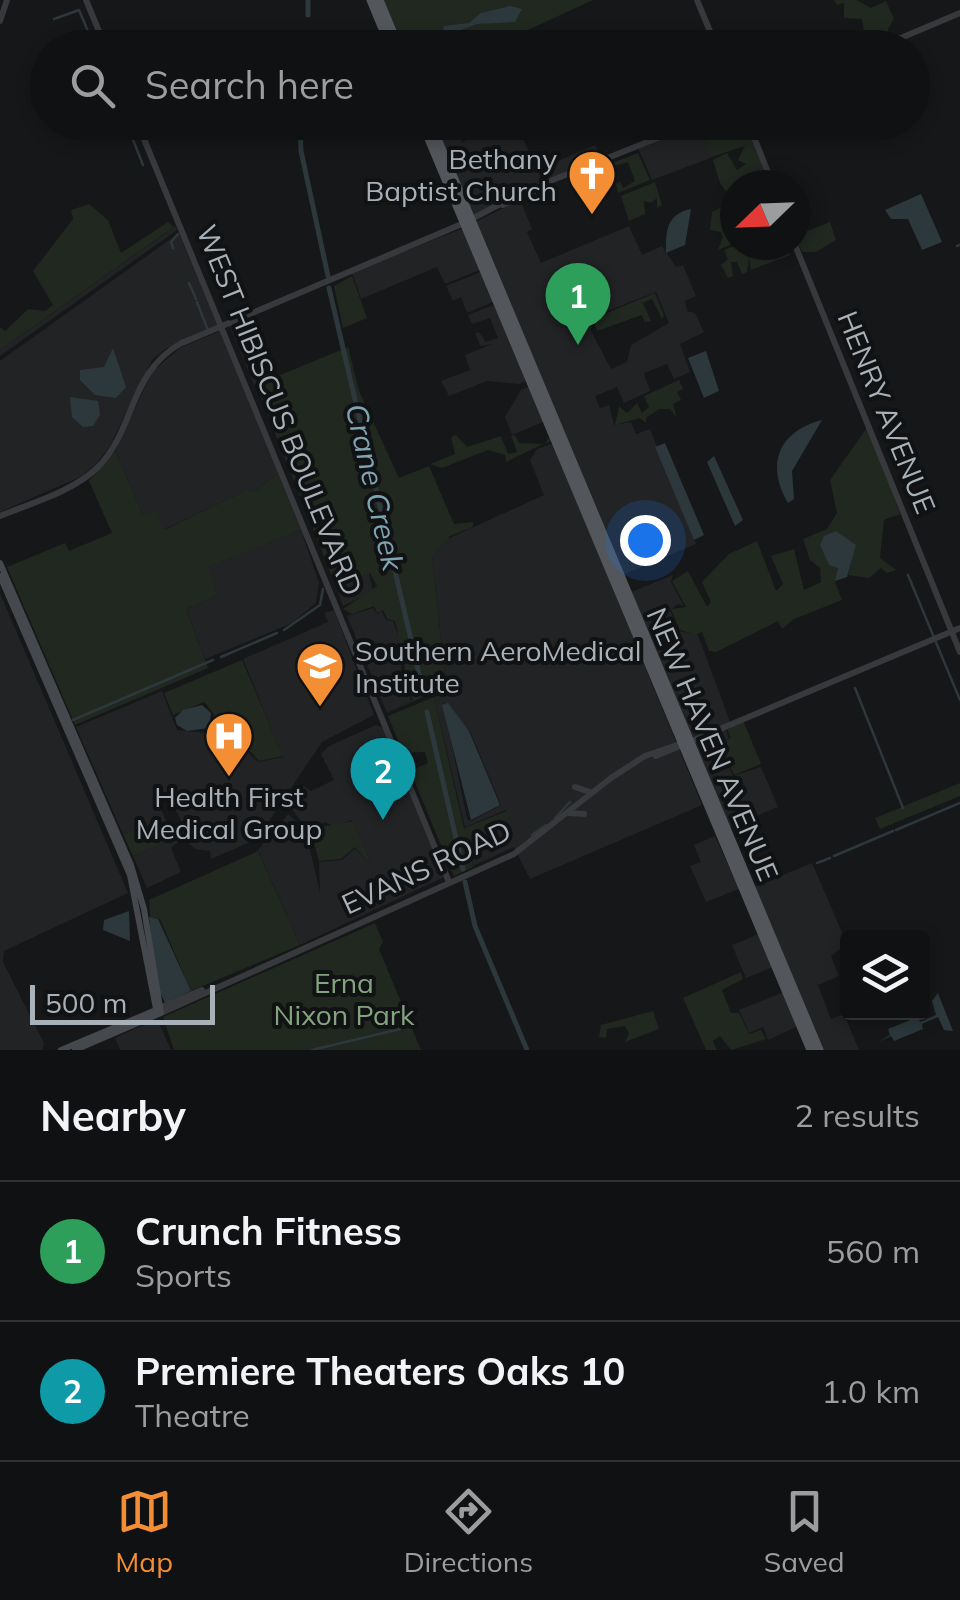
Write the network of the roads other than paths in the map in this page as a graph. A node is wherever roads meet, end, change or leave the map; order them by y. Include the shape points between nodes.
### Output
1 (7, 0) edge
2 (86, 0) edge
3 (697, 0) edge
4 (377, 1) edge
5 (960, 13) edge
6 (0, 21) edge
7 (98, 30) edge
8 (386, 30) edge
9 (390, 30) edge
10 (710, 30) edge
11 (920, 30) edge
12 (146, 140) edge
13 (437, 140) edge
14 (654, 140) edge
15 (755, 140) edge
16 (430, 142) joint
17 (441, 149) junction
18 (442, 169) junction
19 (767, 170) edge
20 (453, 178) junction
21 (468, 223) junction
22 (479, 259) junction
23 (801, 260) edge
24 (490, 266) junction
25 (497, 302) junction
26 (508, 309) junction
27 (224, 324) junction
28 (514, 333) junction
29 (546, 422) junction
30 (557, 430) junction
31 (554, 442) junction
32 (565, 451) junction
33 (0, 516) edge
34 (0, 563) edge
35 (0, 576) edge
36 (956, 629) edge
37 (960, 652) edge
38 (647, 656) junction
39 (659, 694) junction
40 (56, 698) junction
41 (669, 700) junction
42 (683, 742) junction
43 (575, 787) dead end
44 (591, 792) junction
45 (568, 814) junction
46 (584, 814) dead end
47 (449, 882) junction
48 (745, 887) junction
49 (792, 1004) junction
50 (802, 1010) junction
51 (158, 1011) junction
52 (802, 1027) junction
53 (812, 1032) junction
54 (60, 1050) edge
55 (76, 1050) edge
56 (811, 1050) edge
57 (819, 1050) edge

1 - 6 street
2 - 7 street
3 - 10 street
4 - 8 main road
4 - 9 main road
5 - 11 street
12 - 27 street, WEST HIBISCUS BOULEVARD
13 - 17 main road, NEW HAVEN AVENUE
14 - 21 street
15 - 19 street
16 - 17 main road
16 - 18 main road, NEW HAVEN AVENUE
17 - 20 main road, NEW HAVEN AVENUE
18 - 20 main road
18 - 21 main road, NEW HAVEN AVENUE
20 - 21 main road, NEW HAVEN AVENUE
21 - 22 main road, NEW HAVEN AVENUE
21 - 24 main road, NEW HAVEN AVENUE
21 - 27 street
22 - 24 main road
22 - 25 main road, NEW HAVEN AVENUE
23 - 36 street, HENRY AVENUE
24 - 26 main road, NEW HAVEN AVENUE
25 - 26 main road
25 - 28 main road, NEW HAVEN AVENUE
26 - 28 main road, NEW HAVEN AVENUE
27 - 33 street via 182,343 147,372 98,467
27 - 47 street, WEST HIBISCUS BOULEVARD
28 - 29 main road, NEW HAVEN AVENUE
28 - 30 main road, NEW HAVEN AVENUE
29 - 30 main road
29 - 31 main road, NEW HAVEN AVENUE
30 - 32 main road, NEW HAVEN AVENUE
31 - 32 main road
31 - 38 main road, NEW HAVEN AVENUE
32 - 38 main road, NEW HAVEN AVENUE
34 - 40 main road
35 - 40 main road
36 - 37 street, HENRY AVENUE
36 - 42 street, EVANS ROAD
38 - 39 main road, NEW HAVEN AVENUE
38 - 41 main road, NEW HAVEN AVENUE
39 - 41 main road
39 - 42 main road, NEW HAVEN AVENUE
40 - 51 main road via 136,894
41 - 42 main road, NEW HAVEN AVENUE
42 - 44 street, EVANS ROAD
42 - 48 main road, NEW HAVEN AVENUE
43 - 44 street
44 - 45 street, EVANS ROAD
45 - 46 street
45 - 47 street, EVANS ROAD via 521,850
47 - 51 street, EVANS ROAD
48 - 49 main road, NEW HAVEN AVENUE
48 - 50 main road, NEW HAVEN AVENUE
49 - 50 main road
49 - 52 main road, NEW HAVEN AVENUE
50 - 53 main road, NEW HAVEN AVENUE
51 - 54 main road
51 - 55 main road
52 - 53 main road
52 - 56 main road, NEW HAVEN AVENUE
53 - 57 main road, NEW HAVEN AVENUE

